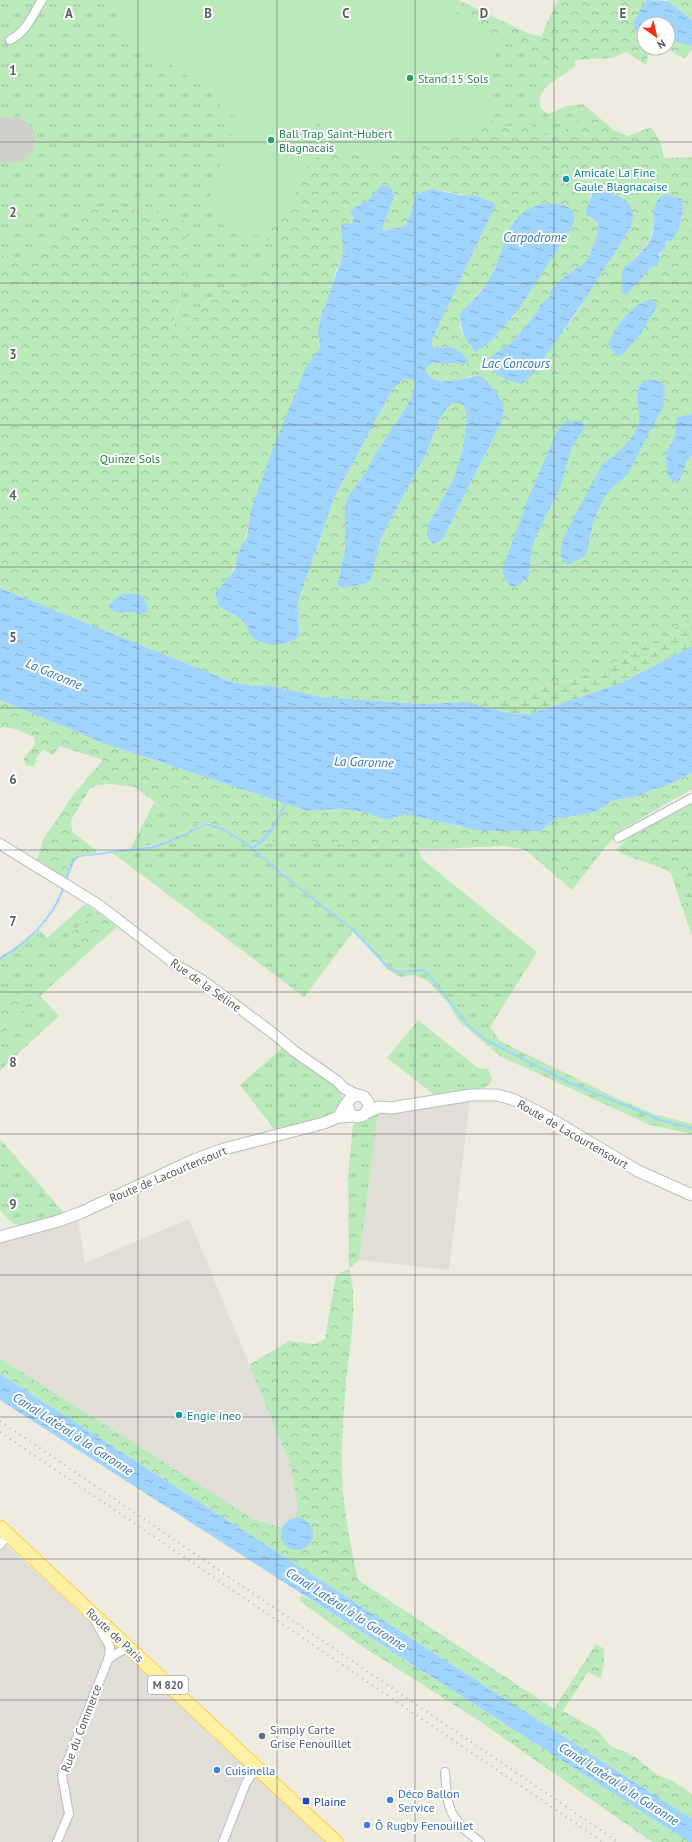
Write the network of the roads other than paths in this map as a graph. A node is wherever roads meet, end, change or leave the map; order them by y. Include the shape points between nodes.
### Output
1 (42, 0) edge
2 (10, 40) dead end
3 (692, 798) edge
4 (618, 838) dead end
5 (0, 844) edge
6 (345, 1089) junction
7 (362, 1097) junction
8 (347, 1104) junction
9 (379, 1107) junction
10 (366, 1113) junction
11 (353, 1116) junction
12 (338, 1117) junction
13 (692, 1195) edge
14 (0, 1237) edge
15 (3, 1535) edge
16 (91, 1613) junction
17 (127, 1647) junction
18 (108, 1660) junction
19 (256, 1768) junction
20 (445, 1772) dead end
21 (57, 1842) edge
22 (223, 1842) edge
23 (336, 1842) edge
24 (480, 1842) edge

1 - 2 street via 22,33
3 - 4 street
5 - 6 street, Rue de la Séline via 105,910
6 - 7 street, Rue de la Séline
6 - 8 street
7 - 8 main road via 353,1096
7 - 9 main road
7 - 10 main road via 369,1104
8 - 11 main road via 348,1111
8 - 12 main road
9 - 10 main road, Route de Lacourtensourt
9 - 13 main road, Route de Lacourtensourt via 391,1108 471,1095 497,1095 530,1107 638,1171
10 - 11 main road, Route de Lacourtensourt
11 - 12 main road, Route de Lacourtensourt
12 - 14 main road, Route de Lacourtensourt via 224,1149 194,1160 80,1213
15 - 16 main road, Route de Paris / M 820
16 - 17 main road, Route de Paris / M 820
16 - 18 street, Rue du Commerce via 110,1647
17 - 18 street via 123,1652 113,1654
17 - 19 main road, Route de Paris / M 820
18 - 21 street, Rue du Commerce via 62,1775 69,1814
19 - 22 street via 246,1783
19 - 23 main road, Route de Paris / M 820
20 - 24 street via 450,1811 462,1828

